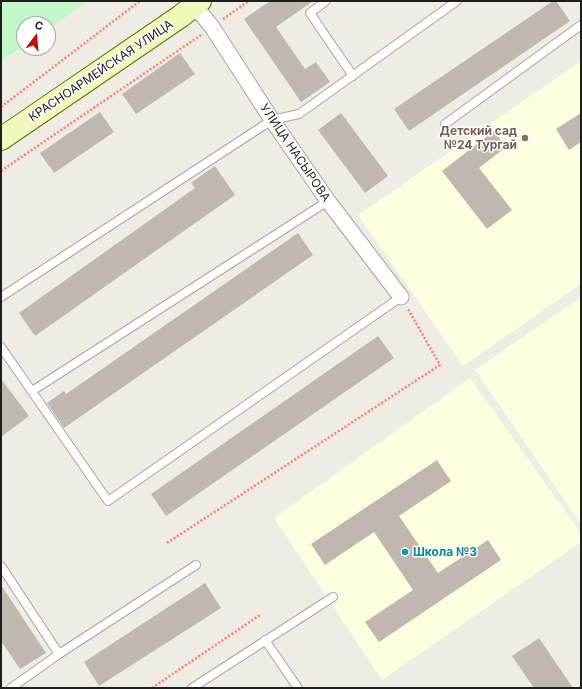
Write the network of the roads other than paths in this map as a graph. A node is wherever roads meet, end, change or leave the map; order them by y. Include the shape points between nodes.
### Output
1 (326, 1) edge
2 (457, 1) edge
3 (197, 3) edge
4 (581, 25) edge
5 (352, 76) junction
6 (272, 120) junction
7 (445, 124) dead end
8 (1, 139) edge
9 (328, 201) junction
10 (401, 296) joint
11 (1, 297) edge
12 (1, 347) edge
13 (32, 391) junction
14 (196, 565) dead end
15 (1, 566) edge
16 (333, 597) dead end
17 (265, 640) junction
18 (59, 654) junction
19 (11, 688) edge
20 (192, 688) edge
21 (298, 688) edge

1 - 5 lane via 310,13
2 - 5 lane
3 - 6 street, УЛИЦА НАСЫРОВА
3 - 8 street, КРАСНОАРМЕЙСКАЯ УЛИЦА
4 - 7 lane
5 - 6 lane via 299,114
6 - 9 street, УЛИЦА НАСЫРОВА
6 - 11 lane
9 - 10 street, УЛИЦА НАСЫРОВА
9 - 13 lane
10 - 13 lane via 108,501
12 - 13 lane
14 - 18 lane
15 - 18 lane
16 - 17 lane
17 - 20 lane
17 - 21 lane
18 - 19 lane

